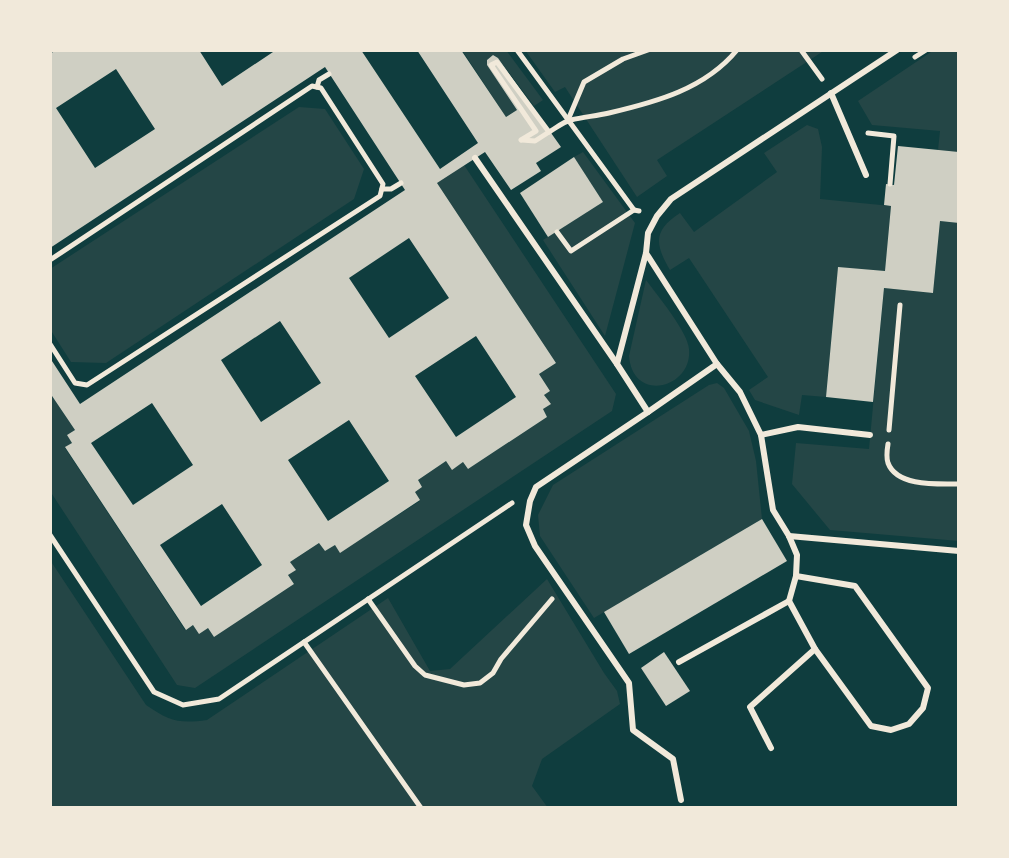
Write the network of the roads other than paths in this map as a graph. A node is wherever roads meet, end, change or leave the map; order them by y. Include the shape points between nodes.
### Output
1 (897, 50) edge
2 (831, 93) junction
3 (475, 158) dead end
4 (866, 175) dead end
5 (646, 253) junction
6 (617, 364) junction
7 (717, 364) junction
8 (648, 412) junction
9 (761, 435) junction
10 (870, 435) dead end
11 (789, 536) junction
12 (959, 551) edge
13 (796, 576) junction
14 (789, 601) junction
15 (815, 649) junction
16 (679, 662) dead end
17 (771, 748) dead end
18 (681, 800) dead end

1 - 2 lane
2 - 4 lane
2 - 5 lane via 671,199 648,233
3 - 6 lane
5 - 6 lane
5 - 7 lane
6 - 8 lane
7 - 8 lane
7 - 9 lane via 740,392
8 - 18 lane via 536,487 526,525 629,683 633,730 673,759
9 - 10 lane via 798,427
9 - 11 lane via 773,510
11 - 12 lane
11 - 13 lane via 797,555
13 - 14 lane
13 - 15 lane via 855,586 928,688 923,708 909,724 891,730 871,726
14 - 15 lane
14 - 16 lane
15 - 17 lane via 750,707

